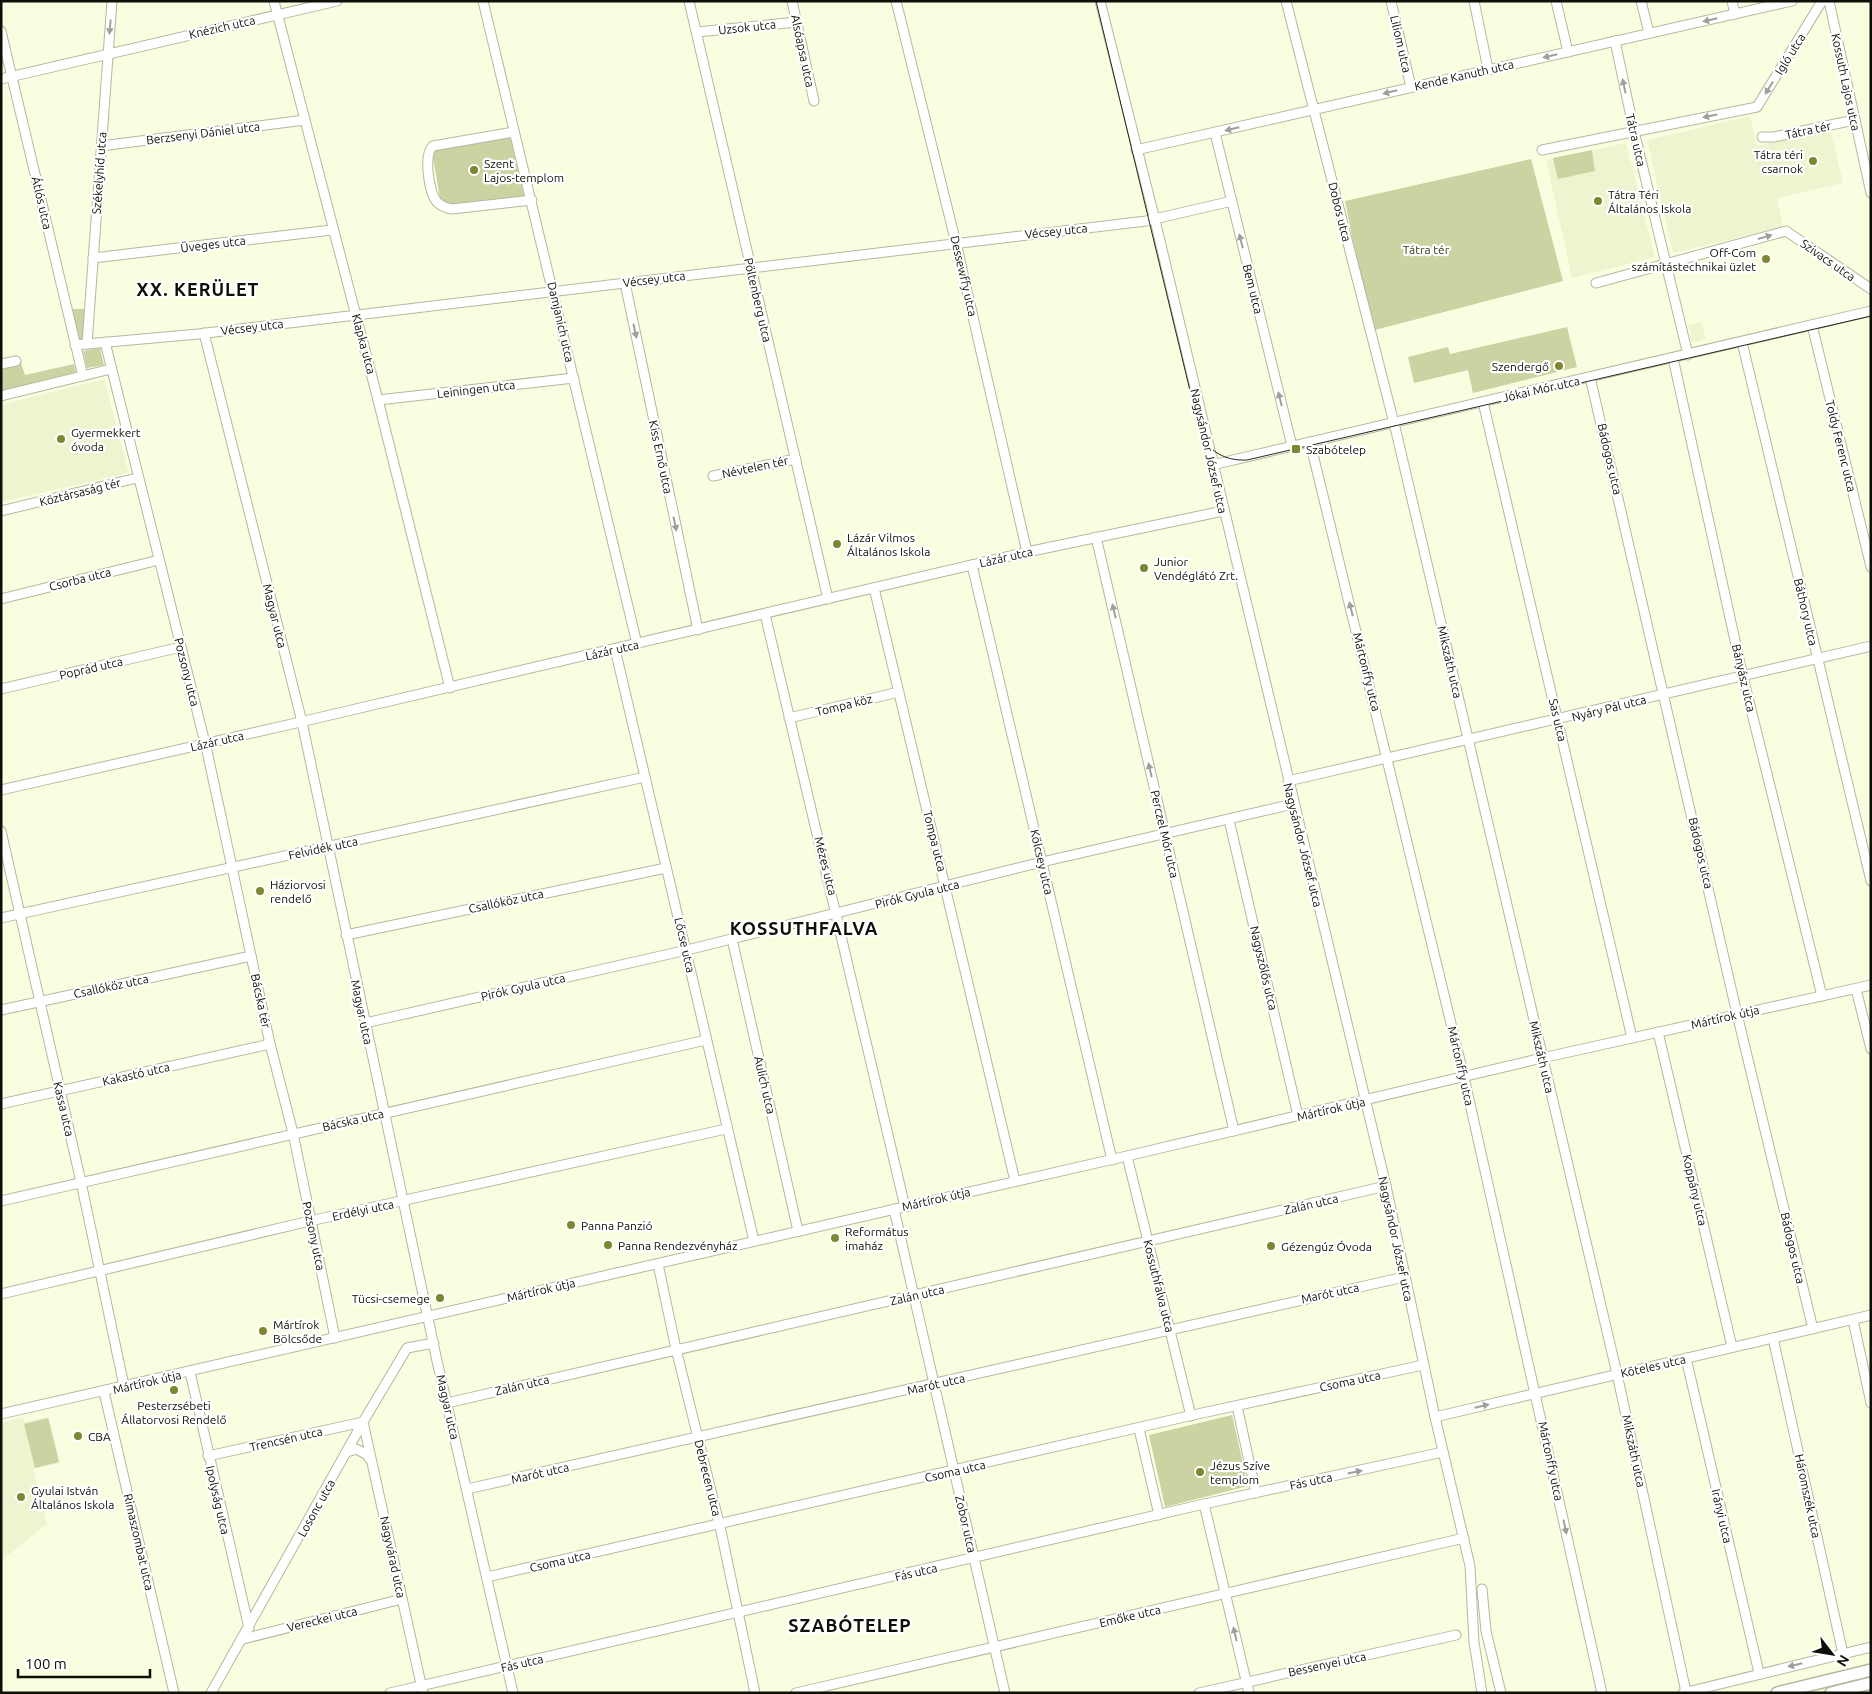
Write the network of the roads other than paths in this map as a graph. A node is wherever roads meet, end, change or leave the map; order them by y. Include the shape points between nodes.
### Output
1 (112, 1) edge
2 (274, 1) edge
3 (337, 1) edge
4 (483, 1) edge
5 (689, 1) edge
6 (792, 1) edge
7 (896, 1) edge
8 (1100, 1) edge
9 (1286, 1) edge
10 (1391, 1) edge
11 (1474, 1) edge
12 (1556, 1) edge
13 (1641, 1) edge
14 (1732, 1) edge
15 (1792, 1) edge
16 (1822, 1) edge
17 (1828, 1) edge
18 (277, 14) junction
19 (1735, 14) junction
20 (796, 22) junction
21 (1, 31) edge
22 (697, 32) junction
23 (1649, 34) junction
24 (1615, 42) junction
25 (1568, 52) junction
26 (107, 53) junction
27 (1488, 70) junction
28 (12, 76) junction
29 (1, 79) edge
30 (1411, 87) junction
31 (814, 101) dead end
32 (1313, 110) junction
33 (304, 120) junction
34 (1854, 120) junction
35 (1634, 131) junction
36 (514, 132) junction
37 (1215, 133) junction
38 (1762, 137) dead end
39 (101, 146) junction
40 (1136, 150) junction
41 (1542, 150) dead end
42 (1871, 193) edge
43 (532, 200) junction
44 (1232, 201) junction
45 (1155, 220) junction
46 (332, 230) junction
47 (956, 243) junction
48 (93, 258) junction
49 (1668, 264) junction
50 (750, 266) junction
51 (625, 283) junction
52 (1596, 283) dead end
53 (1871, 289) edge
54 (554, 291) junction
55 (1871, 311) edge
56 (356, 314) junction
57 (1812, 325) junction
58 (204, 333) junction
59 (105, 342) junction
60 (1742, 342) junction
61 (87, 344) junction
62 (75, 345) junction
63 (1688, 355) junction
64 (1673, 358) junction
65 (16, 361) dead end
66 (1, 364) edge
67 (111, 369) junction
68 (83, 376) junction
69 (574, 378) junction
70 (1590, 378) junction
71 (1, 396) edge
72 (378, 400) junction
73 (1483, 402) junction
74 (1393, 422) junction
75 (1310, 442) junction
76 (1292, 446) junction
77 (796, 459) junction
78 (1212, 465) junction
79 (713, 476) dead end
80 (137, 478) junction
81 (1, 511) edge
82 (1223, 511) junction
83 (1096, 536) junction
84 (1027, 552) junction
85 (159, 560) junction
86 (972, 565) junction
87 (1871, 567) edge
88 (874, 588) junction
89 (1, 599) edge
90 (828, 599) junction
91 (765, 614) junction
92 (698, 630) junction
93 (637, 644) junction
94 (1871, 646) edge
95 (181, 647) junction
96 (615, 649) junction
97 (1817, 658) junction
98 (1743, 677) junction
99 (450, 688) junction
100 (1, 689) edge
101 (899, 692) junction
102 (1665, 694) junction
103 (789, 718) junction
104 (1558, 720) junction
105 (302, 722) junction
106 (1468, 739) junction
107 (206, 744) junction
108 (1388, 758) junction
109 (645, 777) junction
110 (1288, 781) junction
111 (1, 790) edge
112 (1293, 804) junction
113 (1229, 820) junction
114 (1, 831) edge
115 (1165, 834) junction
116 (329, 847) junction
117 (1042, 862) junction
118 (232, 867) junction
119 (666, 868) junction
120 (1871, 881) edge
121 (946, 887) junction
122 (19, 914) junction
123 (838, 914) junction
124 (1, 918) edge
125 (346, 935) junction
126 (732, 939) junction
127 (687, 950) junction
128 (251, 956) junction
129 (1871, 985) edge
130 (1856, 989) junction
131 (1822, 996) junction
132 (39, 1001) junction
133 (1, 1010) edge
134 (1737, 1014) junction
135 (365, 1023) junction
136 (1658, 1032) junction
137 (1632, 1038) junction
138 (706, 1040) junction
139 (270, 1044) junction
140 (1871, 1049) edge
141 (1542, 1058) junction
142 (1464, 1077) junction
143 (59, 1091) junction
144 (1365, 1100) junction
145 (1, 1104) edge
146 (385, 1112) junction
147 (1298, 1116) junction
148 (726, 1129) junction
149 (1234, 1131) junction
150 (293, 1133) junction
151 (1127, 1156) junction
152 (1112, 1160) junction
153 (1016, 1181) junction
154 (81, 1182) junction
155 (1386, 1186) junction
156 (1, 1201) edge
157 (405, 1201) junction
158 (905, 1207) junction
159 (894, 1209) junction
160 (310, 1220) junction
161 (798, 1231) junction
162 (754, 1241) junction
163 (1148, 1242) junction
164 (658, 1264) junction
165 (100, 1271) junction
166 (1404, 1277) junction
167 (1, 1294) edge
168 (913, 1296) junction
169 (428, 1315) junction
170 (1871, 1315) edge
171 (1853, 1320) junction
172 (1170, 1329) junction
173 (1813, 1329) junction
174 (335, 1338) junction
175 (1773, 1338) junction
176 (434, 1343) junction
177 (1732, 1347) junction
178 (676, 1350) junction
179 (1686, 1358) junction
180 (1423, 1365) junction
181 (190, 1372) junction
182 (1617, 1374) junction
183 (934, 1384) junction
184 (124, 1386) junction
185 (104, 1392) junction
186 (1536, 1394) junction
187 (447, 1403) junction
188 (1871, 1403) edge
189 (1237, 1406) junction
190 (1, 1414) edge
191 (1191, 1416) junction
192 (1435, 1417) junction
193 (363, 1422) junction
194 (1139, 1429) junction
195 (698, 1437) junction
196 (347, 1452) junction
197 (1443, 1452) junction
198 (208, 1456) junction
199 (372, 1461) junction
200 (954, 1472) junction
201 (467, 1489) junction
202 (1256, 1493) junction
203 (1204, 1504) junction
204 (1159, 1515) junction
205 (720, 1525) junction
206 (1464, 1538) junction
207 (974, 1559) junction
208 (487, 1577) junction
209 (1482, 1589) dead end
210 (1226, 1595) junction
211 (402, 1599) junction
212 (740, 1612) junction
213 (249, 1628) junction
214 (1456, 1635) dead end
215 (243, 1639) junction
216 (995, 1647) junction
217 (1871, 1647) edge
218 (1842, 1654) junction
219 (507, 1667) junction
220 (1871, 1670) edge
221 (1758, 1673) junction
222 (1246, 1682) junction
223 (1871, 1683) edge
224 (422, 1689) edge
225 (1685, 1692) edge
226 (174, 1693) edge
227 (212, 1693) edge
228 (390, 1693) edge
229 (513, 1693) edge
230 (755, 1693) edge
231 (796, 1693) edge
232 (1005, 1693) edge
233 (1198, 1693) edge
234 (1249, 1693) edge
235 (1482, 1693) edge
236 (1501, 1693) edge
237 (1602, 1693) edge
238 (1777, 1693) edge
239 (1831, 1693) edge

1 -> 26 street, Székelyhíd utca
2 - 18 street, Klapka utca
3 - 18 street, Knézich utca
4 - 36 street, Damjanich utca
5 - 22 street, Pöltenberg utca
6 - 20 street, Alsóapsa utca
7 - 47 street, Dessewffy utca
8 - 40 street, Nagysándor József utca
9 - 32 street, Dobos utca
10 - 30 street, Liliom utca
11 - 27 street
12 - 25 street
13 - 23 street
14 - 19 street
15 - 19 street, Kende Kanuth utca
16 -> 35 street, Igló utca via 1758,107
17 - 34 street, Kossuth Lajos utca
18 - 26 street, Knézich utca
18 - 33 street, Klapka utca
19 -> 23 street, Kende Kanuth utca
20 - 22 street, Uzsok utca
20 - 31 street, Alsóapsa utca
21 - 28 street, Átlós utca
22 - 50 street, Pöltenberg utca
23 - 24 street, Kende Kanuth utca
24 - 25 street, Kende Kanuth utca
35 -> 24 street, Tátra utca
25 -> 27 street, Kende Kanuth utca
26 - 28 street, Knézich utca
26 - 39 street, Székelyhíd utca
27 - 30 street, Kende Kanuth utca
28 - 29 street, Knézich utca
28 - 62 street, Átlós utca
30 -> 32 street, Kende Kanuth utca
32 -> 37 street, Kende Kanuth utca
32 - 74 street, Dobos utca
33 - 39 street, Berzsenyi Dániel utca
33 - 46 street, Klapka utca
34 - 38 street, Tátra tér via 1774,138
34 - 42 street, Kossuth Lajos utca
35 - 41 street
35 - 49 street, Tátra utca via 1634,150 1661,256
36 - 43 street, Damjanich utca
36 - 43 street via 428,149 426,160 434,197 441,206 452,209
37 - 40 street, Kende Kanuth utca
37 - 44 street, Bem utca
39 - 48 street, Székelyhíd utca
40 - 45 street, Nagysándor József utca
43 - 54 street, Damjanich utca
44 - 45 street, Vécsey utca
76 -> 44 street, Bem utca
45 - 47 street, Vécsey utca
45 - 78 street, Nagysándor József utca
46 - 48 street, Üveges utca
46 - 56 street, Klapka utca
47 - 50 street, Vécsey utca
47 - 84 street, Dessewffy utca
48 - 61 street, Székelyhíd utca
49 - 52 street
49 -> 53 street, Szivacs utca via 1786,230
49 - 63 street
50 - 51 street, Vécsey utca
50 - 77 street, Pöltenberg utca
51 - 54 street, Vécsey utca
51 -> 92 street, Kiss Ernő utca
54 - 56 street, Vécsey utca
54 - 69 street, Damjanich utca
55 - 57 street, Jókai Mór utca
56 - 58 street, Vécsey utca
56 - 72 street, Klapka utca
57 - 60 street, Jókai Mór utca
57 - 87 street, Toldy Ferenc utca
58 - 59 street, Vécsey utca
58 - 105 street, Magyar utca
59 - 61 street, Vécsey utca
59 - 67 street, Köztársaság tér
60 - 63 street, Jókai Mór utca
60 - 97 street, Báthory utca
61 - 62 street, Vécsey utca
62 - 68 street, Átlós utca
63 - 64 street, Jókai Mór utca
64 - 70 street, Jókai Mór utca
64 - 98 street, Bányász utca
65 - 66 street
67 - 68 street
67 - 80 street, Köztársaság tér
68 - 71 street
69 - 72 street, Leiningen utca
69 - 93 street, Damjanich utca
70 - 73 street, Jókai Mór utca
70 - 102 street, Bádogos utca
72 - 99 street, Klapka utca
73 - 74 street, Jókai Mór utca
73 - 104 street, Sas utca
74 - 75 street, Jókai Mór utca
74 - 106 street, Mikszáth utca
75 - 76 street, Jókai Mór utca
108 -> 75 street, Mártonffy utca
76 - 78 street, Jókai Mór utca
77 - 79 street, Névtelen tér
77 - 90 street, Pöltenberg utca
78 - 82 street, Nagysándor József utca
80 - 81 street, Köztársaság tér
80 - 85 street, Pozsony utca
82 - 83 street, Lázár utca
82 - 110 street, Nagysándor József utca
83 - 84 street, Lázár utca
115 -> 83 street, Perczel Mór utca
84 - 86 street, Lázár utca
85 - 89 street, Csorba utca
85 - 95 street, Pozsony utca
86 - 88 street, Lázár utca
86 - 117 street, Kölcsey utca
88 - 90 street, Lázár utca
88 - 101 street, Tompa utca
90 - 91 street, Lázár utca
91 - 92 street, Lázár utca
91 - 103 street, Mézes utca
92 - 93 street, Lázár utca
93 - 96 street, Lázár utca
94 - 97 street, Nyáry Pál utca
95 - 100 street, Poprád utca
95 - 107 street, Pozsony utca
96 - 99 street, Lázár utca
96 - 109 street, Lőcse utca
97 - 98 street, Nyáry Pál utca
97 - 120 street, Báthory utca
98 - 102 street, Nyáry Pál utca
98 - 131 street, Bányász utca
99 - 105 street, Lázár utca
101 - 103 street, Tompa köz
101 - 121 street, Tompa utca
102 - 104 street, Nyáry Pál utca
102 - 134 street, Bádogos utca
103 - 123 street, Mézes utca
104 - 106 street, Nyáry Pál utca
104 - 137 street, Sas utca
105 - 107 street, Lázár utca
105 - 116 street, Magyar utca
106 - 108 street, Nyáry Pál utca
106 - 141 street, Mikszáth utca
107 - 111 street, Lázár utca
107 - 118 street, Pozsony utca
108 - 110 street, Nyáry Pál utca
108 - 142 street, Mártonffy utca
109 - 116 street, Felvidék utca
109 - 119 street, Lőcse utca
110 - 112 street, Nagysándor József utca
112 - 113 street, Pirók Gyula utca
112 - 144 street, Nagysándor József utca
113 - 115 street, Pirók Gyula utca
113 - 147 street, Nagyszőlős utca
114 - 122 street, Kassa utca
115 - 117 street, Pirók Gyula utca
115 - 149 street, Perczel Mór utca
116 - 118 street, Felvidék utca
116 - 125 street, Magyar utca
117 - 121 street, Pirók Gyula utca
117 - 152 street, Kölcsey utca
118 - 122 street, Felvidék utca
118 - 128 street, Bácska tér
119 - 125 street, Csallóköz utca
119 - 127 street, Lőcse utca
121 - 123 street, Pirók Gyula utca
121 - 153 street, Tompa utca
122 - 124 street, Felvidék utca
122 - 132 street, Kassa utca
123 - 126 street, Pirók Gyula utca
123 - 158 street, Mézes utca
125 - 135 street, Magyar utca
126 - 127 street, Pirók Gyula utca
126 - 161 street, Aulich utca
127 - 135 street, Pirók Gyula utca
127 - 138 street, Lőcse utca
128 - 132 street, Csallóköz utca
128 - 139 street, Bácska tér
129 - 130 street, Mártírok útja
130 - 131 street, Mártírok útja
130 - 140 street
131 - 134 street, Mártírok útja
132 - 133 street, Csallóköz utca
132 - 143 street, Kassa utca
134 - 136 street, Mártírok útja
134 - 173 street, Bádogos utca
135 - 146 street, Magyar utca
136 - 137 street, Mártírok útja
136 - 177 street, Koppány utca
137 - 141 street, Mártírok útja
138 - 146 street, Bácska utca
138 - 148 street, Lőcse utca
139 - 143 street, Kakastó utca
139 - 150 street, Bácska tér
141 - 142 street, Mártírok útja
141 - 182 street, Mikszáth utca
142 - 144 street, Mártírok útja
142 - 186 street, Mártonffy utca
143 - 145 street, Kakastó utca
143 - 154 street, Kassa utca
144 - 147 street, Mártírok útja
144 - 155 street, Nagysándor József utca
146 - 150 street, Bácska utca
146 - 157 street, Magyar utca
147 - 149 street, Mártírok útja
148 - 157 street, Erdélyi utca
148 - 162 street, Lőcse utca
149 - 151 street, Mártírok útja
150 - 154 street, Bácska utca
150 - 160 street, Pozsony utca
151 - 152 street, Mártírok útja
151 - 163 street, Kossuthfalva utca
152 - 153 street, Mártírok útja
153 - 158 street, Mártírok útja
154 - 156 street, Bácska utca
154 - 165 street, Kassa utca
155 - 163 street, Zalán utca
155 - 166 street, Nagysándor József utca
157 - 160 street, Erdélyi utca
157 - 169 street, Magyar utca
158 - 159 street, Mártírok útja
159 - 161 street, Mártírok útja
159 - 168 street, Zobor utca
160 - 165 street, Erdélyi utca
160 - 174 street, Pozsony utca
161 - 162 street, Mártírok útja
162 - 164 street, Mártírok útja
163 - 168 street, Zalán utca
163 - 172 street, Kossuthfalva utca
164 - 169 street, Mártírok útja
164 - 178 street, Debrecen utca
165 - 167 street, Erdélyi utca
165 - 184 street, Kassa utca
166 - 172 street, Marót utca
166 - 180 street, Nagysándor József utca
168 - 178 street, Zalán utca
168 - 183 street, Zobor utca
169 - 174 street, Mártírok útja
169 - 176 street, Magyar utca
170 - 171 street, Köteles utca
171 - 173 street, Köteles utca
171 - 188 street
172 - 183 street, Marót utca
172 - 191 street, Kossuthfalva utca
173 - 175 street, Köteles utca
174 - 181 street, Mártírok útja
175 - 177 street, Köteles utca
175 - 218 street, Háromszék utca
176 - 187 street, Magyar utca
176 - 193 street, Losonc utca via 407,1348
177 - 179 street, Köteles utca
178 - 187 street, Zalán utca
178 - 195 street, Debrecen utca
179 - 182 street, Köteles utca
179 - 221 street, Irányi utca
180 - 189 street, Csoma utca
180 - 192 street, Nagysándor József utca
181 - 184 street, Mártírok útja
181 - 198 street, Ipolyság utca
182 - 186 street, Köteles utca
182 - 225 street, Mikszáth utca
183 - 195 street, Marót utca
183 - 200 street, Zobor utca
184 - 185 street, Mártírok útja
185 - 190 street, Mártírok útja
185 - 226 street, Rimaszombat utca
192 -> 186 street, Köteles utca
186 -> 237 street, Mártonffy utca
187 - 201 street, Magyar utca
189 - 191 street, Csoma utca
189 - 202 street
191 - 194 street, Csoma utca
192 - 197 street, Nagysándor József utca
193 - 196 street, Losonc utca
193 - 198 street, Trencsén utca
193 - 199 street, Nagyvárad utca
194 - 200 street, Csoma utca
194 - 204 street
195 - 201 street, Marót utca
195 - 205 street, Debrecen utca
196 - 199 street via 356,1449
196 - 213 street, Losonc utca
202 -> 197 street, Fás utca
197 - 206 street, Nagysándor József utca
198 - 213 street, Ipolyság utca
199 - 211 street, Nagyvárad utca
200 - 205 street, Csoma utca
200 - 207 street, Zobor utca
201 - 208 street, Magyar utca
202 - 203 street, Fás utca
203 - 204 street, Fás utca
203 - 210 street
204 - 207 street, Fás utca
205 - 208 street, Csoma utca
205 - 212 street, Debrecen utca
206 - 210 street, Emőke utca
206 - 235 street, Nagysándor József utca via 1470,1566 1474,1642
207 - 212 street, Fás utca
207 - 216 street, Zobor utca
208 - 219 street, Magyar utca
209 - 236 street via 1486,1632
210 - 216 street, Emőke utca
222 -> 210 street
211 - 215 street, Vereckei utca
211 - 224 street, Nagyvárad utca
212 - 219 street, Fás utca
212 - 230 street, Debrecen utca
213 - 215 street, Losonc utca
214 - 222 street, Bessenyei utca
215 - 227 street, Losonc utca
216 - 231 street, Emőke utca
216 - 232 street, Zobor utca
217 - 218 street
218 -> 221 street
219 - 224 street, Fás utca
219 - 229 street, Magyar utca
220 - 238 main road
221 - 225 street
222 - 233 street, Bessenyei utca
222 - 234 street
223 - 239 main road
224 - 228 street, Fás utca

